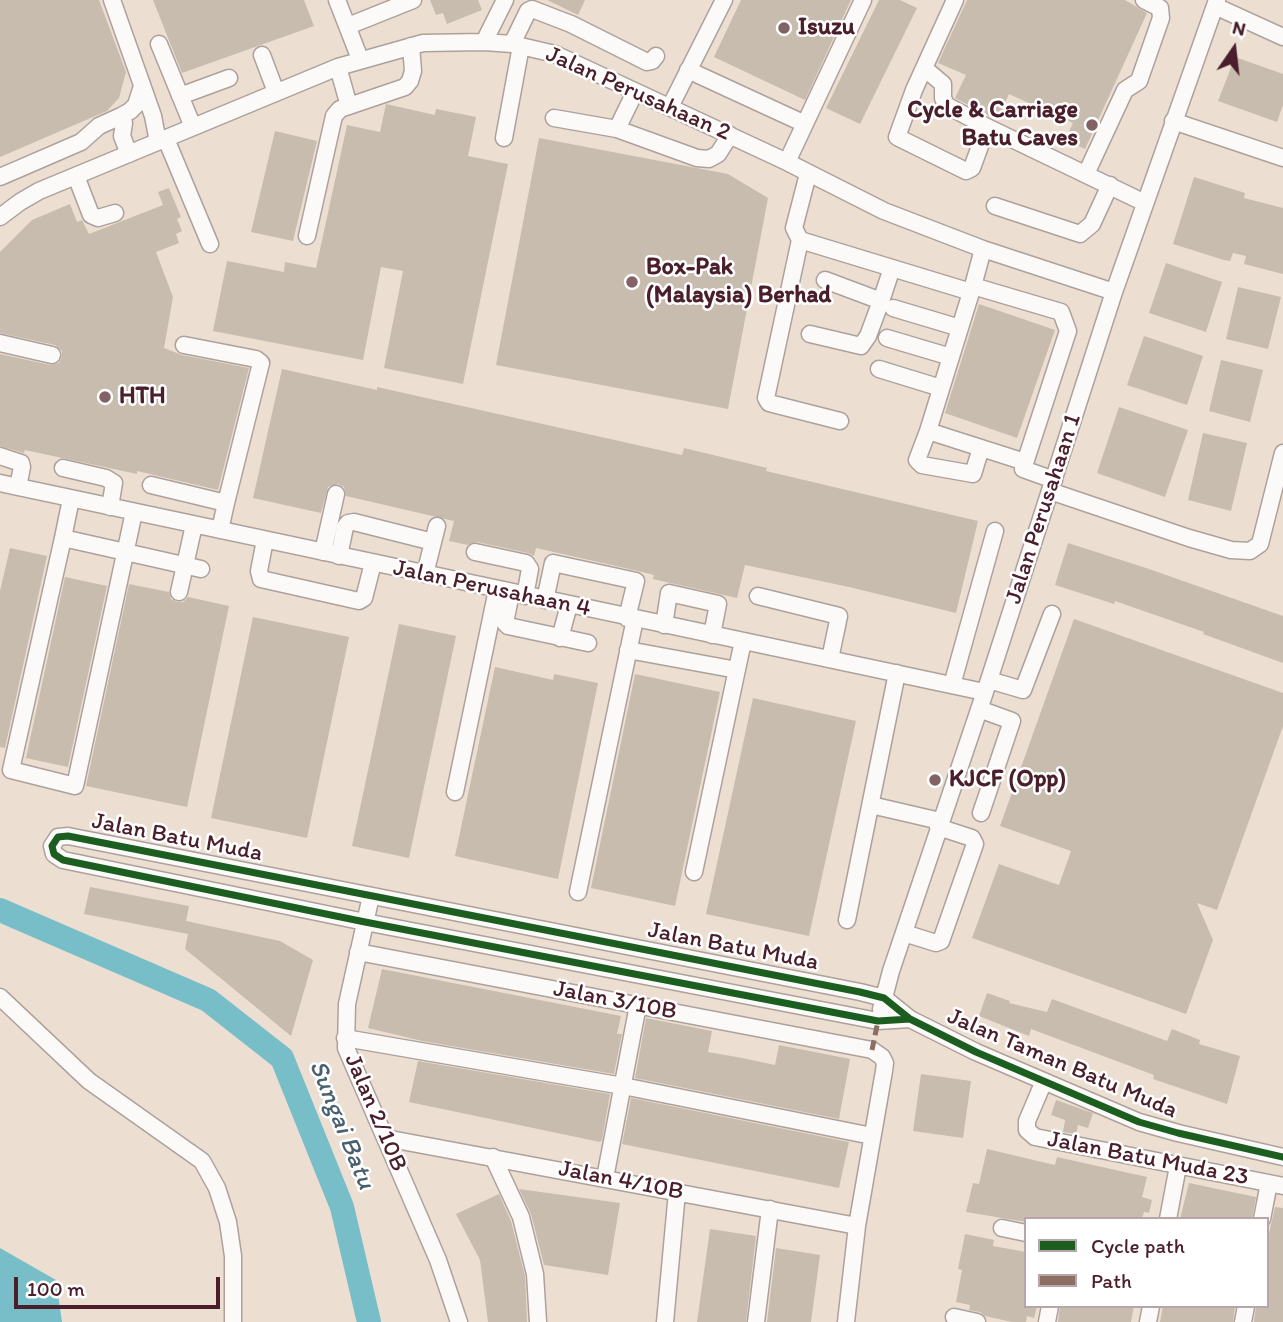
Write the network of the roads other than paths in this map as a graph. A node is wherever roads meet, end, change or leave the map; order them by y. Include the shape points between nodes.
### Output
1 (112, 0) edge
2 (337, 0) edge
3 (413, 0) edge
4 (724, 0) edge
5 (863, 0) edge
6 (955, 0) edge
7 (1143, 0) edge
8 (504, 1) edge
9 (1216, 3) edge
10 (348, 26) junction
11 (1283, 37) edge
12 (484, 42) junction
13 (159, 44) dead end
14 (411, 46) junction
15 (517, 46) junction
16 (262, 55) dead end
17 (656, 55) dead end
18 (360, 59) junction
19 (338, 67) junction
20 (924, 68) junction
21 (688, 70) junction
22 (229, 78) dead end
23 (142, 86) junction
24 (275, 92) junction
25 (635, 92) junction
26 (180, 96) junction
27 (349, 106) junction
28 (670, 107) junction
29 (554, 118) dead end
30 (122, 120) junction
31 (1173, 121) junction
32 (805, 124) junction
33 (193, 127) junction
34 (987, 127) junction
35 (617, 129) junction
36 (730, 135) junction
37 (504, 138) dead end
38 (162, 141) junction
39 (133, 152) junction
40 (1283, 158) edge
41 (788, 162) junction
42 (808, 174) junction
43 (1086, 174) junction
44 (76, 176) junction
45 (0, 177) edge
46 (1110, 185) junction
47 (1145, 203) junction
48 (995, 206) dead end
49 (115, 213) dead end
50 (0, 218) edge
51 (307, 236) dead end
52 (800, 240) junction
53 (210, 244) dead end
54 (983, 249) junction
55 (892, 268) junction
56 (825, 280) dead end
57 (972, 289) junction
58 (1114, 292) junction
59 (887, 304) junction
60 (960, 328) junction
61 (810, 334) dead end
62 (887, 338) dead end
63 (0, 343) edge
64 (184, 345) dead end
65 (52, 355) dead end
66 (951, 357) junction
67 (879, 369) dead end
68 (941, 388) junction
69 (840, 421) dead end
70 (928, 431) junction
71 (981, 448) junction
72 (1283, 453) edge
73 (0, 456) edge
74 (1025, 462) junction
75 (63, 468) dead end
76 (0, 484) edge
77 (151, 485) dead end
78 (1052, 486) junction
79 (18, 487) junction
80 (336, 494) dead end
81 (71, 499) junction
82 (226, 503) junction
83 (110, 507) junction
84 (134, 512) junction
85 (194, 525) junction
86 (220, 530) junction
87 (996, 531) dead end
88 (63, 538) junction
89 (265, 540) junction
90 (125, 551) junction
91 (475, 552) dead end
92 (331, 554) junction
93 (373, 563) junction
94 (193, 567) junction
95 (425, 575) junction
96 (179, 592) dead end
97 (511, 593) junction
98 (758, 596) dead end
99 (545, 600) junction
100 (569, 605) junction
101 (1052, 614) dead end
102 (631, 618) junction
103 (664, 625) junction
104 (712, 635) junction
105 (560, 638) junction
106 (743, 641) junction
107 (588, 643) dead end
108 (628, 650) junction
109 (830, 659) junction
110 (737, 670) junction
111 (897, 673) junction
112 (951, 685) junction
113 (987, 686) junction
114 (979, 709) junction
115 (455, 792) dead end
116 (871, 805) junction
117 (981, 813) dead end
118 (939, 824) junction
119 (694, 872) dead end
120 (578, 892) dead end
121 (371, 896) junction
122 (847, 920) dead end
123 (365, 922) junction
124 (904, 933) junction
125 (358, 952) junction
126 (0, 997) edge
127 (884, 998) junction
128 (638, 1005) junction
129 (910, 1019) junction
130 (878, 1021) junction
131 (345, 1038) junction
132 (1044, 1081) junction
133 (623, 1086) junction
134 (872, 1136) junction
135 (385, 1138) junction
136 (494, 1157) junction
137 (1283, 1157) edge
138 (1178, 1166) junction
139 (605, 1178) junction
140 (1276, 1184) edge
141 (677, 1192) junction
142 (770, 1209) junction
143 (1168, 1217) edge
144 (1263, 1217) edge
145 (857, 1226) junction
146 (1002, 1228) dead end
147 (1024, 1233) edge
148 (954, 1317) dead end
149 (233, 1322) edge
150 (459, 1322) edge
151 (538, 1322) edge
152 (665, 1322) edge
153 (756, 1322) edge
154 (846, 1322) edge
155 (977, 1322) edge

1 - 23 street
2 - 10 street
3 - 10 street
4 - 21 street
5 - 32 street
6 - 20 street
7 - 43 street via 1160,8 1161,18 1139,81 1125,90
8 - 12 street
9 - 11 street
9 - 31 street, Jalan Perusahaan 1
10 - 18 street
12 - 14 street, Jalan Perusahaan 2
12 - 15 street, Jalan Perusahaan 2
13 - 26 street
14 - 18 street, Jalan Perusahaan 2
14 - 27 street via 412,71 405,87
15 - 17 street via 532,9 647,62
15 - 25 street, Jalan Perusahaan 2 via 555,54
15 - 37 street
16 - 24 street
18 - 19 street, Jalan Perusahaan 2
19 - 24 street, Jalan Perusahaan 2
19 - 27 street
20 - 34 street via 943,84 946,105
20 - 34 street via 897,137 965,171 972,168
21 - 28 street
21 - 32 street
22 - 26 street
23 - 30 street via 136,104
23 - 38 street
24 - 33 street, Jalan Perusahaan 2
25 - 28 street, Jalan Perusahaan 2
25 - 35 street
26 - 33 street
27 - 51 street via 334,117
28 - 36 street, Jalan Perusahaan 2
29 - 35 street
30 - 39 street via 132,131
30 - 45 street via 99,126 81,142
31 - 40 street
31 - 47 street, Jalan Perusahaan 1
32 - 41 street
33 - 38 street, Jalan Perusahaan 2
34 - 43 street
35 - 36 street via 709,159
36 - 41 street, Jalan Perusahaan 2
38 - 39 street, Jalan Perusahaan 2
38 - 53 street
39 - 44 street, Jalan Perusahaan 2
41 - 42 street, Jalan Perusahaan 2
42 - 52 street via 793,228
42 - 54 street, Jalan Perusahaan 2 via 884,211
43 - 46 street
44 - 49 street via 91,215 98,218
44 - 50 street, Jalan Perusahaan 2 via 29,197
46 - 47 street
46 - 48 street via 1092,224 1080,234
47 - 58 street, Jalan Perusahaan 1
52 - 55 street
52 - 69 street via 766,398 769,403
54 - 57 street
54 - 58 street, Jalan Perusahaan 2
55 - 57 street
55 - 59 street
56 - 59 street
57 - 60 street
57 - 74 street via 1061,312 1068,331
58 - 78 street, Jalan Perusahaan 1
59 - 60 street
59 - 61 street via 861,346
60 - 66 street
62 - 66 street
63 - 65 street
64 - 82 street via 261,363
66 - 68 street
67 - 68 street
68 - 70 street
70 - 71 street
70 - 71 street via 917,460 922,465 973,474
71 - 74 street
72 - 78 street via 1260,544 1250,551 1231,550
73 - 79 street via 21,463
74 - 78 street via 1023,469
75 - 83 street via 114,483
76 - 79 street, Jalan Perusahaan 4
77 - 82 street
78 - 113 street, Jalan Perusahaan 1
79 - 81 street, Jalan Perusahaan 4
80 - 92 street
81 - 83 street, Jalan Perusahaan 4
81 - 88 street
82 - 86 street
83 - 84 street, Jalan Perusahaan 4
84 - 85 street, Jalan Perusahaan 4
84 - 90 street
85 - 86 street, Jalan Perusahaan 4
85 - 94 street
86 - 89 street, Jalan Perusahaan 4
87 - 112 street
88 - 90 street
88 - 90 street via 11,770 75,786
89 - 92 street, Jalan Perusahaan 4
89 - 93 street via 258,571 261,579 359,601
90 - 94 street
91 - 97 street via 526,563 530,569
92 - 93 street, Jalan Perusahaan 4
92 - 95 street via 348,523 435,534
93 - 95 street, Jalan Perusahaan 4
94 - 96 street
95 - 97 street, Jalan Perusahaan 4
97 - 99 street, Jalan Perusahaan 4
97 - 105 street via 508,626
97 - 115 street
98 - 109 street via 839,616
99 - 100 street, Jalan Perusahaan 4
99 - 102 street via 553,563 636,581
100 - 102 street, Jalan Perusahaan 4
100 - 105 street
101 - 113 street, Jalan Perusahaan 4 via 1023,690
102 - 103 street, Jalan Perusahaan 4
102 - 108 street
103 - 104 street, Jalan Perusahaan 4
103 - 104 street via 669,593 718,604
104 - 106 street, Jalan Perusahaan 4
105 - 107 street
106 - 109 street, Jalan Perusahaan 4
106 - 110 street
108 - 110 street
108 - 120 street
109 - 111 street, Jalan Perusahaan 4
110 - 119 street
111 - 112 street, Jalan Perusahaan 4
111 - 116 street
112 - 113 street, Jalan Perusahaan 4
113 - 114 street, Jalan Perusahaan 1
114 - 117 street via 1013,721
114 - 118 street, Jalan Perusahaan 1
116 - 118 street
116 - 122 street
118 - 124 street, Jalan Perusahaan 1
118 - 124 street via 972,838 975,844 941,942
121 - 123 street, Jalan 2/10B
121 - 123 street, Jalan Batu Muda via 68,836 58,837 52,846 63,860
121 - 127 street, Jalan Batu Muda
123 - 125 street, Jalan 2/10B
123 - 130 street, Jalan Batu Muda
124 - 127 street, Jalan Perusahaan 1
125 - 128 street, Jalan 3/10B
125 - 131 street, Jalan 2/10B via 346,1004
126 - 149 street via 89,1081 202,1161 228,1222
127 - 129 street, Jalan Taman Batu Muda
127 - 130 street, Jalan Perusahaan 1
128 - 133 street
128 - 134 street, Jalan 3/10B via 872,1050 885,1063
129 - 130 street, Jalan Taman Batu Muda
129 - 132 street, Jalan Taman Batu Muda
131 - 133 street
131 - 135 street, Jalan 2/10B
132 - 137 street, Jalan Taman Batu Muda via 1139,1122
132 - 138 street, Jalan Batu Muda 23 via 1027,1121 1027,1130 1035,1137
133 - 134 street
133 - 139 street
134 - 145 street
135 - 136 street, Jalan 4/10B
135 - 150 street, Jalan 2/10B via 438,1260
136 - 139 street, Jalan 4/10B
136 - 151 street via 521,1217 535,1274
138 - 140 street, Jalan Batu Muda 23
138 - 143 street
139 - 141 street, Jalan 4/10B
140 - 144 street
141 - 142 street, Jalan 4/10B
141 - 152 street
142 - 145 street, Jalan 4/10B
142 - 153 street
145 - 154 street
146 - 147 street
148 - 155 street

